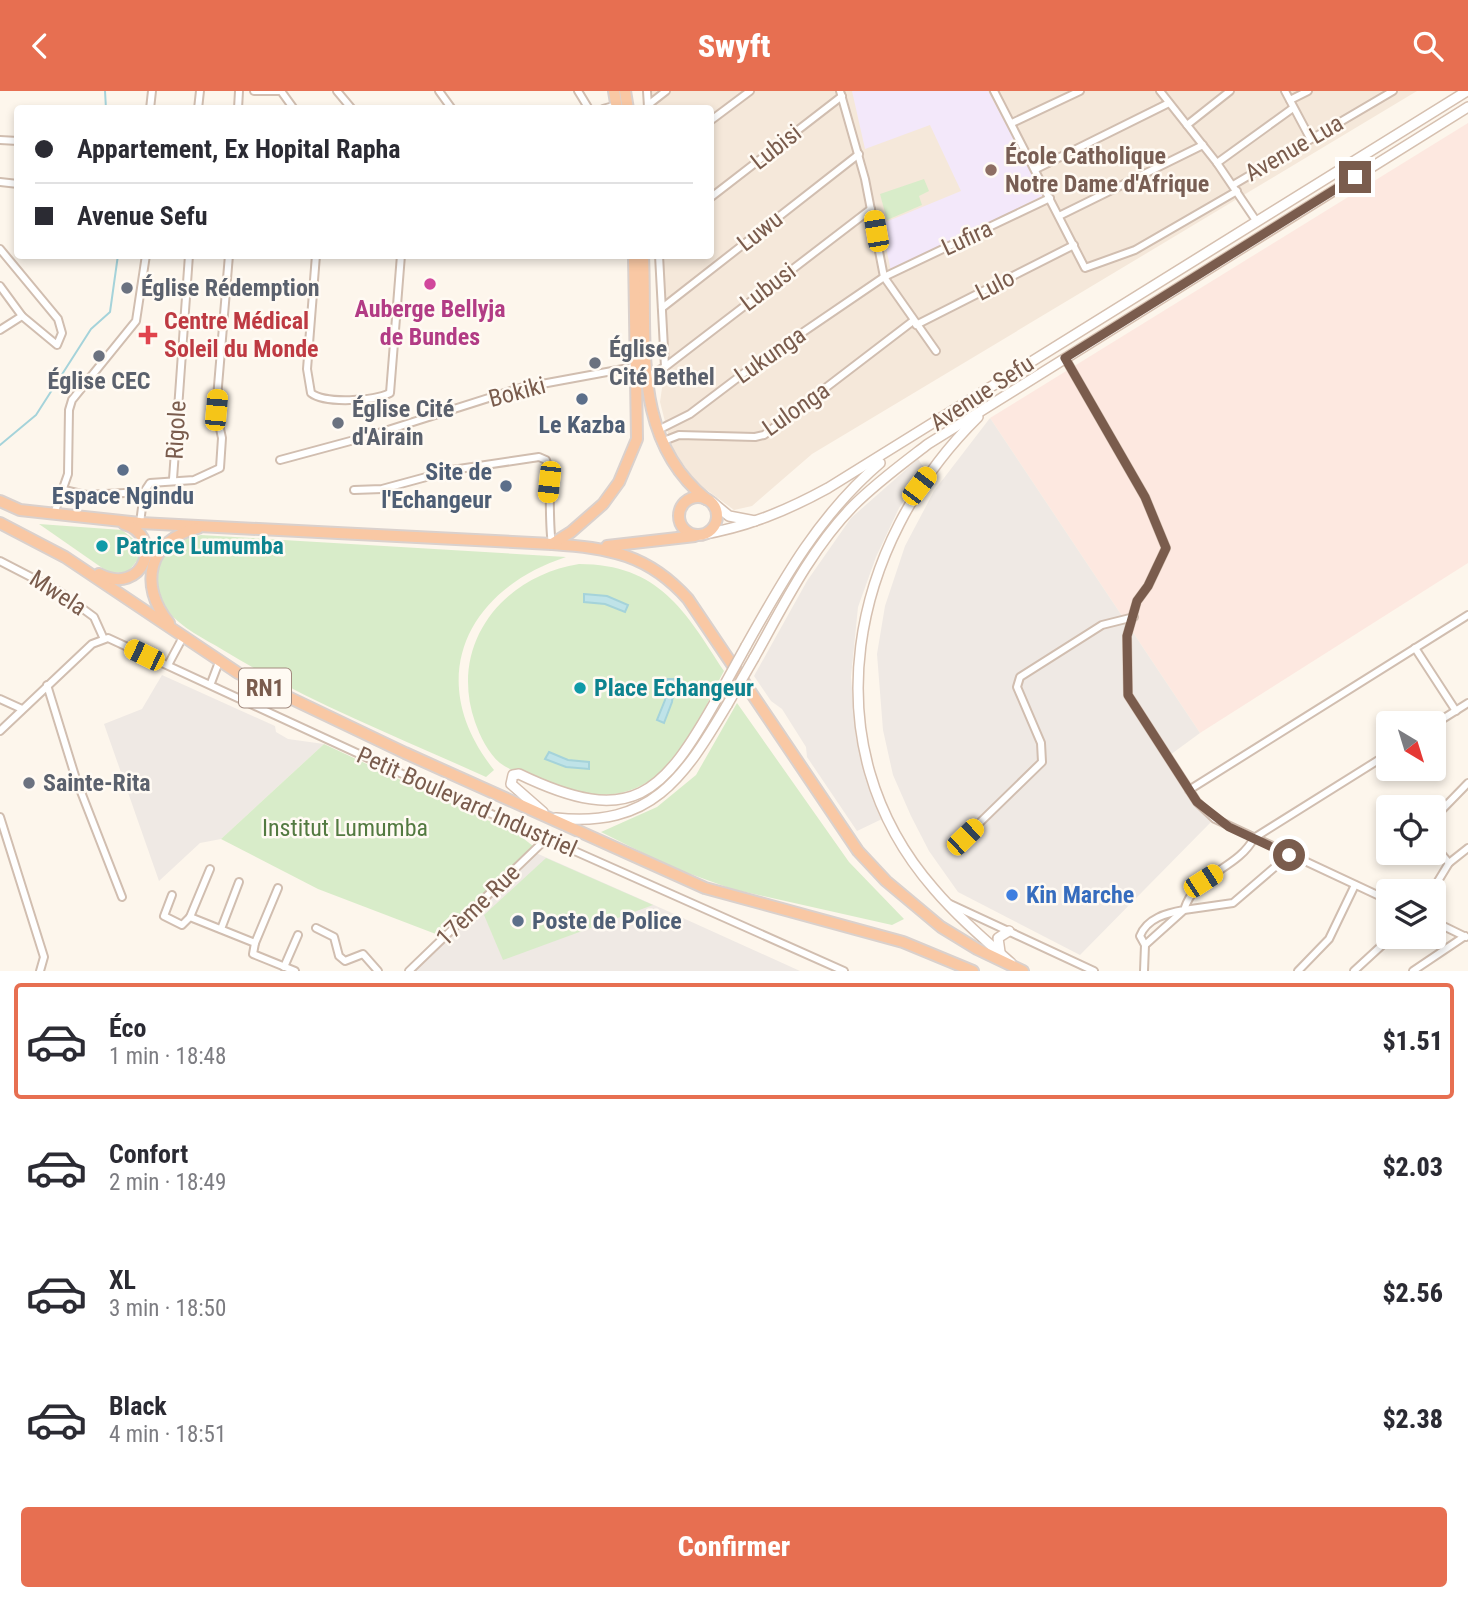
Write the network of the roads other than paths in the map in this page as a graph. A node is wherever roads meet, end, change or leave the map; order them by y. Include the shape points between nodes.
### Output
1 (254, 91) edge
2 (280, 91) edge
3 (337, 91) edge
4 (666, 91) edge
5 (750, 91) edge
6 (995, 91) edge
7 (1080, 91) edge
8 (1160, 91) edge
9 (1230, 91) edge
10 (1285, 91) edge
11 (1308, 91) edge
12 (1393, 91) edge
13 (1467, 91) edge
14 (841, 93) edge
15 (1290, 100) junction
16 (1169, 103) junction
17 (291, 105) edge
18 (349, 105) edge
19 (650, 105) edge
20 (1468, 107) edge
21 (1293, 108) junction
22 (714, 118) edge
23 (1012, 123) junction
24 (1187, 125) junction
25 (1310, 138) junction
26 (1203, 145) junction
27 (859, 153) junction
28 (1217, 163) junction
29 (1036, 169) junction
30 (1233, 185) junction
31 (1237, 191) junction
32 (714, 195) edge
33 (1050, 198) junction
34 (871, 209) junction
35 (1059, 216) junction
36 (1257, 222) junction
37 (1074, 245) junction
38 (0, 249) edge
39 (145, 259) edge
40 (189, 259) edge
41 (229, 259) edge
42 (316, 259) edge
43 (401, 259) edge
44 (634, 259) edge
45 (643, 259) edge
46 (659, 259) edge
47 (884, 277) junction
48 (0, 286) edge
49 (662, 308) junction
50 (22, 316) junction
51 (915, 323) junction
52 (0, 330) edge
53 (936, 351) dead end
54 (1065, 358) junction
55 (634, 367) junction
56 (665, 367) junction
57 (1017, 370) junction
58 (648, 376) junction
59 (1025, 383) junction
60 (990, 405) junction
61 (656, 430) junction
62 (661, 443) junction
63 (897, 448) junction
64 (280, 460) dead end
65 (173, 479) junction
66 (64, 490) junction
67 (354, 491) dead end
68 (144, 492) junction
69 (709, 501) junction
70 (0, 502) edge
71 (54, 514) junction
72 (93, 519) junction
73 (757, 522) junction
74 (0, 523) edge
75 (140, 523) junction
76 (219, 527) junction
77 (700, 535) junction
78 (652, 541) junction
79 (552, 544) junction
80 (600, 547) junction
81 (65, 557) junction
82 (0, 561) edge
83 (643, 562) junction
84 (1468, 615) edge
85 (1134, 617) junction
86 (180, 635) junction
87 (103, 637) junction
88 (1415, 648) junction
89 (219, 662) junction
90 (168, 665) junction
91 (211, 683) junction
92 (47, 685) junction
93 (0, 699) edge
94 (1468, 703) edge
95 (22, 709) junction
96 (1456, 711) junction
97 (1446, 717) edge
98 (0, 731) edge
99 (1376, 762) edge
100 (1468, 783) edge
101 (1189, 790) junction
102 (1446, 806) edge
103 (0, 817) edge
104 (549, 817) junction
105 (965, 837) dead end
106 (1254, 838) junction
107 (546, 839) junction
108 (1468, 848) edge
109 (1289, 855) junction
110 (1446, 859) edge
111 (1449, 863) junction
112 (210, 869) dead end
113 (1439, 879) edge
114 (239, 882) dead end
115 (1355, 885) junction
116 (278, 888) dead end
117 (172, 895) dead end
118 (1376, 895) edge
119 (122, 897) dead end
120 (948, 903) junction
121 (1184, 909) junction
122 (190, 917) junction
123 (1446, 927) edge
124 (316, 928) dead end
125 (221, 929) junction
126 (1009, 931) junction
127 (298, 935) dead end
128 (1467, 937) edge
129 (255, 943) junction
130 (1145, 945) junction
131 (1378, 949) edge
132 (1000, 953) junction
133 (284, 967) junction
134 (1020, 970) edge
135 (1301, 970) edge
136 (40, 971) edge
137 (295, 971) edge
138 (379, 971) edge
139 (409, 971) edge
140 (844, 971) edge
141 (974, 971) edge
142 (1094, 971) edge
143 (1144, 971) edge
144 (1292, 971) edge
145 (1354, 971) edge
146 (1413, 971) edge

1 - 2 street
2 - 17 street
3 - 18 street
4 - 19 street
5 - 22 street
6 - 23 street
7 - 23 street
8 - 16 street
9 - 24 street
10 - 15 street
11 - 15 street
12 - 25 street, Avenue Lua
13 - 36 main road, Avenue Sefu
14 - 27 street
14 - 32 street, Lubisi
15 - 21 street
16 - 24 street
16 - 29 street
20 - 54 main road, Avenue Sefu
21 - 25 street
21 - 28 street
23 - 29 street
24 - 26 street
25 - 30 street, Avenue Lua
26 - 28 street
26 - 35 street
27 - 34 street
27 - 49 street, Luwu
28 - 30 street
29 - 33 street
30 - 31 street
31 - 36 street
31 - 37 street via 1135,250 1085,268
33 - 35 street
33 - 47 street, Lufira
34 - 47 street
34 - 56 street, Lubusi
35 - 37 street
36 - 57 main road, Avenue Sefu
37 - 51 street, Lulo
38 - 50 street via 58,319 61,340 54,345
39 - 66 street via 136,321 72,400
40 - 65 street, Rigole
41 - 65 street via 216,410 223,449 220,468 194,480
42 - 43 street via 307,369 311,393 318,399 380,398 390,393
44 - 55 highway
45 - 58 highway
46 - 49 street
47 - 51 street
47 - 61 street, Lukunga via 690,414
48 - 50 street
49 - 56 street
50 - 52 street
51 - 53 street
51 - 62 street, Lulonga via 764,435 679,435
54 - 59 main road, Avenue Sefu
54 - 85 street via 1145,497 1166,548 1137,601
55 - 64 street, Bokiki via 520,389
55 - 79 highway via 637,439 619,481 603,504
56 - 58 street, Lubusi
57 - 59 main road
57 - 63 main road, Avenue Sefu
58 - 61 highway
59 - 60 main road, Avenue Sefu
60 - 104 main road, bridge via 928,444 853,506 805,570 690,766 662,793 612,816 585,820
60 - 120 main road via 959,435 908,503 883,555 860,643 858,683 872,773 901,840
61 - 62 highway
62 - 69 highway via 674,467
63 - 73 main road, Avenue Sefu
63 - 104 main road, bridge via 827,515 785,576 679,762 640,792 609,800 590,800 513,775 511,784
65 - 68 street via 150,483
66 - 68 street via 86,495
66 - 71 street
67 - 79 street via 539,457 550,468 547,496
68 - 75 street
69 - 73 main road via 729,516
69 - 77 highway via 717,512 716,523
69 - 77 highway via 688,500 680,511 685,529
70 - 71 highway
71 - 72 highway
72 - 75 highway
72 - 81 highway via 137,531 146,546 139,571 115,580
73 - 77 main road, Avenue Sefu
74 - 81 highway, RN1
75 - 76 highway
76 - 79 highway
76 - 86 highway via 177,535 154,563 152,593
77 - 78 highway
78 - 80 highway
78 - 83 highway via 638,552
79 - 80 highway
80 - 83 highway
81 - 86 highway, RN1
82 - 87 street, Mwela via 60,592 94,617
83 - 134 highway via 668,578 688,599 858,851 941,927
84 - 88 street
85 - 101 street via 1125,653 1128,695
85 - 105 street via 1102,625 1020,677 1017,687 1041,743 1042,762
86 - 89 highway, RN1
86 - 90 street
87 - 90 street, Petit Boulevard Industriel
87 - 92 street
88 - 96 street
88 - 101 street
89 - 91 street
89 - 104 highway, RN1 via 273,692
90 - 91 street, Petit Boulevard Industriel
91 - 107 street, Petit Boulevard Industriel
92 - 95 street
92 - 119 street via 76,779
93 - 95 street
94 - 96 street
95 - 98 street
96 - 97 street
99 - 106 street
100 - 102 street
101 - 106 street via 1215,819
103 - 136 street via 44,957
104 - 141 highway via 705,888 903,942
106 - 109 street
106 - 121 street via 1243,854 1195,887
107 - 139 street, 17ème Rue
107 - 140 street, Petit Boulevard Industriel
108 - 111 street
109 - 115 street
109 - 121 street via 1233,903
110 - 111 street
111 - 113 street
112 - 122 street
114 - 125 street
115 - 118 street
115 - 135 street via 1329,939
116 - 129 street
117 - 122 street via 164,916 182,925
120 - 126 street
120 - 132 main road
121 - 130 street
121 - 130 street via 1164,913 1140,932
122 - 125 street
123 - 128 street
124 - 138 street via 334,937 345,961 363,954
125 - 129 street
126 - 132 main road via 998,938
126 - 142 street
127 - 133 street
128 - 146 street
129 - 133 street via 253,954
130 - 143 street
131 - 145 street
132 - 134 main road
133 - 137 street
135 - 144 street

